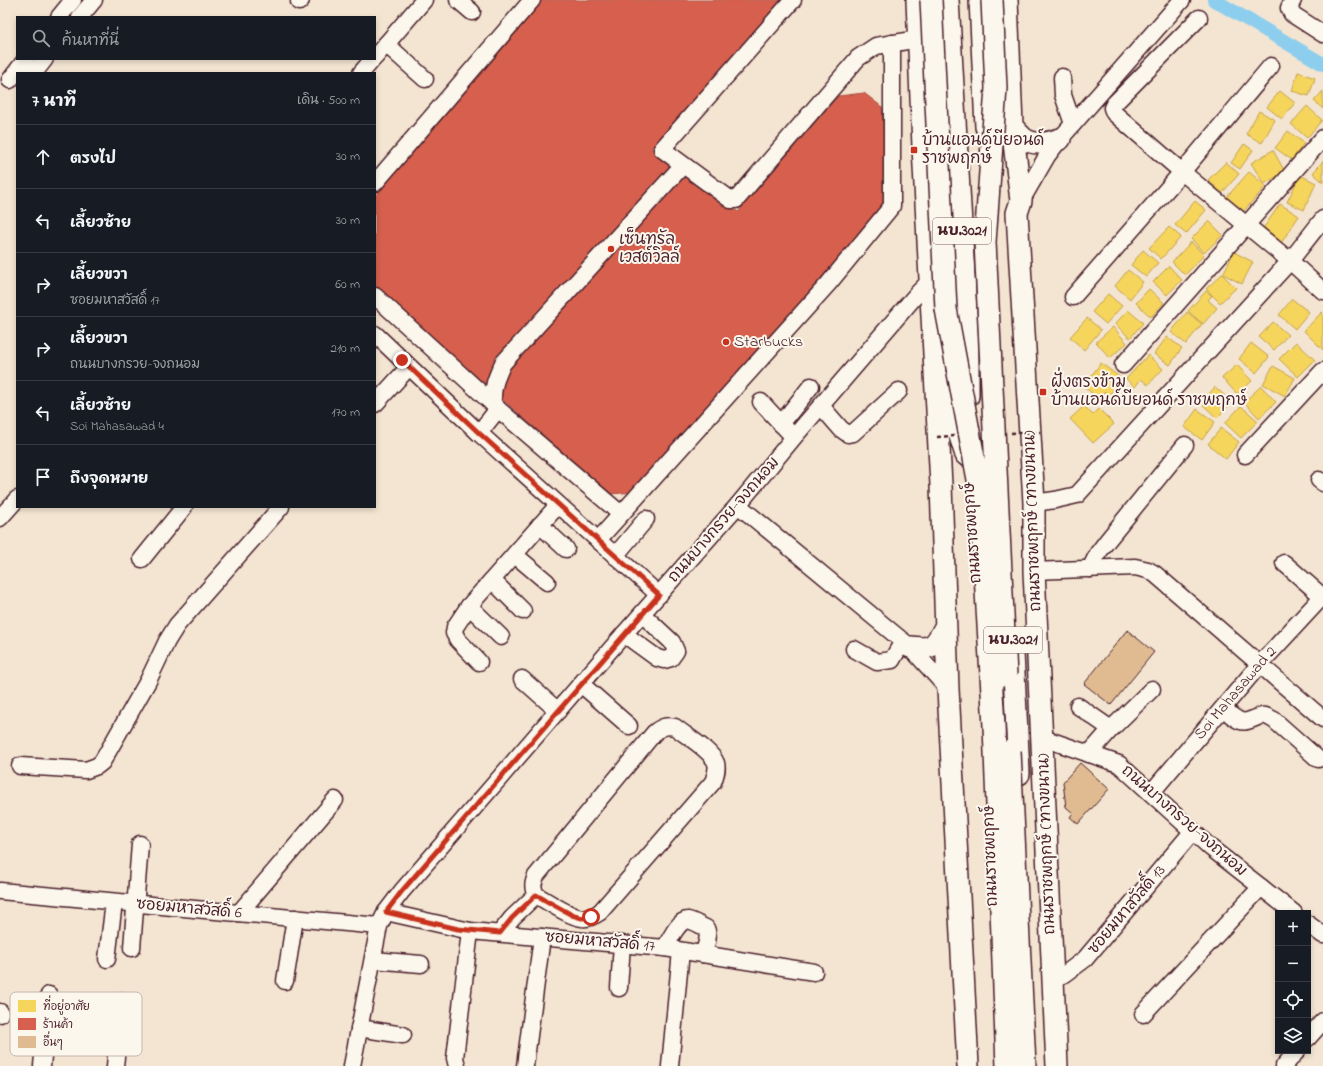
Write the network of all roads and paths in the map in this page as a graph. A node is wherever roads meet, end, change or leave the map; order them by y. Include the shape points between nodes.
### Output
1 (73, 0) edge
2 (94, 0) edge
3 (424, 0) edge
4 (458, 0) edge
5 (532, 0) edge
6 (793, 0) edge
7 (917, 0) edge
8 (931, 0) edge
9 (948, 0) edge
10 (980, 0) edge
11 (992, 0) edge
12 (1007, 0) edge
13 (1182, 0) edge
14 (1293, 0) edge
15 (472, 12) dead end
16 (60, 16) edge
17 (81, 16) edge
18 (1199, 18) dead end
19 (1323, 34) edge
20 (919, 39) junction
21 (892, 43) junction
22 (386, 44) junction
23 (376, 56) edge
24 (25, 60) edge
25 (44, 60) edge
26 (372, 60) edge
27 (1271, 66) dead end
28 (35, 72) edge
29 (362, 72) edge
30 (1010, 77) junction
31 (1062, 77) dead end
32 (425, 79) dead end
33 (9, 80) edge
34 (1012, 126) junction
35 (1066, 131) junction
36 (1323, 138) edge
37 (683, 165) junction
38 (1182, 172) junction
39 (376, 182) edge
40 (1020, 202) junction
41 (991, 214) junction
42 (1323, 219) edge
43 (1246, 226) junction
44 (1290, 262) junction
45 (930, 281) junction
46 (1323, 291) edge
47 (376, 297) edge
48 (1073, 297) dead end
49 (376, 335) edge
50 (934, 352) junction
51 (1123, 366) dead end
52 (409, 367) junction
53 (1323, 371) edge
54 (811, 386) dead end
55 (899, 391) dead end
56 (761, 402) dead end
57 (376, 403) edge
58 (496, 406) junction
59 (820, 406) junction
60 (781, 424) junction
61 (479, 433) junction
62 (794, 437) junction
63 (1185, 446) dead end
64 (1245, 455) dead end
65 (968, 461) junction
66 (16, 500) edge
67 (1034, 503) junction
68 (738, 504) junction
69 (558, 505) junction
70 (183, 508) edge
71 (280, 508) edge
72 (621, 514) junction
73 (0, 518) edge
74 (646, 519) dead end
75 (540, 524) junction
76 (598, 540) junction
77 (566, 549) dead end
78 (515, 555) junction
79 (615, 556) junction
80 (142, 559) dead end
81 (1284, 563) dead end
82 (1090, 569) junction
83 (1034, 571) junction
84 (493, 581) junction
85 (547, 582) dead end
86 (659, 595) junction
87 (1323, 596) edge
88 (470, 606) junction
89 (523, 611) dead end
90 (642, 614) junction
91 (945, 627) junction
92 (624, 634) junction
93 (501, 637) dead end
94 (906, 644) junction
95 (854, 649) dead end
96 (479, 662) dead end
97 (1260, 664) junction
98 (522, 679) dead end
99 (581, 684) junction
100 (1152, 688) dead end
101 (948, 689) junction
102 (1078, 706) dead end
103 (1224, 707) junction
104 (558, 711) junction
105 (1323, 720) edge
106 (629, 726) dead end
107 (1111, 728) junction
108 (1043, 738) junction
109 (1089, 754) junction
110 (1318, 759) dead end
111 (20, 766) dead end
112 (1151, 793) junction
113 (335, 800) dead end
114 (1193, 831) junction
115 (140, 844) dead end
116 (1261, 887) junction
117 (0, 891) edge
118 (536, 895) junction
119 (114, 902) junction
120 (135, 904) junction
121 (1290, 910) edge
122 (239, 913) junction
123 (295, 918) junction
124 (383, 919) junction
125 (1311, 926) edge
126 (470, 931) junction
127 (500, 933) junction
128 (1323, 935) edge
129 (542, 936) junction
130 (622, 944) junction
131 (132, 948) dead end
132 (665, 948) junction
133 (681, 951) junction
134 (703, 954) junction
135 (107, 959) dead end
136 (373, 960) junction
137 (421, 964) dead end
138 (814, 972) dead end
139 (1052, 979) junction
140 (286, 981) dead end
141 (618, 988) dead end
142 (1143, 1014) dead end
143 (1323, 1022) edge
144 (360, 1028) junction
145 (403, 1035) dead end
146 (1311, 1035) edge
147 (1294, 1054) edge
148 (43, 1056) edge
149 (116, 1056) edge
150 (42, 1066) edge
151 (115, 1066) edge
152 (352, 1066) edge
153 (457, 1066) edge
154 (525, 1066) edge
155 (670, 1066) edge
156 (968, 1066) edge
157 (999, 1066) edge
158 (1007, 1066) edge
159 (1025, 1066) edge
160 (1032, 1066) edge
161 (1057, 1066) edge
162 (1284, 1066) edge

1 - 16 street
2 - 17 street
3 - 22 street
4 - 15 street
5 - 39 street
6 - 37 street via 662,149
7 - 20 main road, นบ.3021
8 - 158 main road, bridge via 946,309 980,490 994,726
9 - 65 main road, ถนนราชพฤกษ์ / นบ.3021 via 968,344
10 - 41 main road, ถนนราชพฤกษ์ / นบ.3021
11 - 159 main road, bridge via 996,88 984,242
12 - 30 main road, ถนนราชพฤกษ์ (ทางขนาน)
13 - 35 street
14 - 19 street via 1289,8 1292,14
18 - 38 street via 1112,108 1114,113
20 - 21 street
20 - 45 main road, นบ.3021
21 - 37 street via 876,46 858,58 736,200 727,197
21 - 72 street via 892,206 829,283
22 - 23 street
22 - 32 street
24 - 33 street
25 - 28 street
26 - 29 street
27 - 38 street
30 - 34 main road, ถนนราชพฤกษ์ (ทางขนาน)
30 - 41 main road
31 - 35 street
34 - 35 main road via 1024,139 1031,142 1050,142
34 - 40 main road, ถนนราชพฤกษ์ (ทางขนาน)
35 - 40 street via 1047,156
36 - 43 street
37 - 58 street via 503,364 494,382 492,394
38 - 43 street
38 - 48 street
40 - 67 main road, ถนนราชพฤกษ์ (ทางขนาน) via 1017,212
41 - 160 main road, ถนนราชพฤกษ์ / นบ.3021
42 - 44 street
43 - 44 street
43 - 51 street
44 - 46 street
44 - 67 street via 1077,495
45 - 50 main road, นบ.3021
45 - 59 street, ถนนบางกรวย-จงถนอม
47 - 58 street
49 - 52 street
50 - 65 main road
50 - 91 main road, นบ.3021
52 - 57 street
52 - 61 street
53 - 64 street
54 - 60 street
55 - 59 street via 853,433 848,434
56 - 60 street
58 - 61 street
58 - 72 street
59 - 62 street, ถนนบางกรวย-จงถนอม
60 - 62 street
61 - 69 street
62 - 68 street, ถนนบางกรวย-จงถนอม
63 - 82 street via 1107,541
65 - 157 main road, ถนนราชพฤกษ์ / นบ.3021 via 988,793
66 - 73 street
67 - 83 main road, ถนนราชพฤกษ์ (ทางขนาน)
68 - 86 street, ถนนบางกรวย-จงถนอม
68 - 94 street
69 - 75 street
69 - 76 street
70 - 80 street
71 - 111 street via 177,625 102,762 86,770
72 - 76 street
74 - 79 street
75 - 77 street
75 - 78 street
76 - 79 street
78 - 84 street
78 - 85 street
79 - 86 street
81 - 87 street
82 - 83 street
82 - 97 street via 1135,566 1148,570
83 - 108 main road, ถนนราชพฤกษ์ (ทางขนาน)
84 - 88 street
84 - 89 street
86 - 90 street, ถนนบางกรวย-จงถนอม
87 - 97 street, Soi Mahasawad 2
88 - 93 street
88 - 96 street via 454,627 454,633
90 - 92 street, ถนนบางกรวย-จงถนอม
90 - 92 street via 672,642 676,652 671,658 656,658
91 - 94 main road via 936,643 924,649
91 - 101 main road, นบ.3021
92 - 99 street, ถนนบางกรวย-จงถนอม
94 - 95 street via 892,660 877,662
94 - 101 street
97 - 103 street, Soi Mahasawad 2
97 - 105 street
98 - 104 street
99 - 104 street, ถนนบางกรวย-จงถนอม
99 - 106 street
100 - 107 street
101 - 156 main road
102 - 107 street
103 - 110 street via 1234,718 1242,722 1262,716 1274,720
103 - 112 street, Soi Mahasawad 2
104 - 124 street, ถนนบางกรวย-จงถนอม via 407,885
107 - 109 street
108 - 109 street, ถนนบางกรวย-จงถนอม
108 - 139 main road, ถนนราชพฤกษ์ (ทางขนาน)
109 - 112 street, ถนนบางกรวย-จงถนอม via 1119,764
112 - 114 street, ถนนบางกรวย-จงถนอม
113 - 122 street
114 - 116 street, ถนนบางกรวย-จงถนอม
114 - 139 street, ซอยมหาสวัสดิ์ 13 via 1086,958 1065,974
115 - 120 street
116 - 121 street, ถนนบางกรวย-จงถนอม
116 - 142 street
117 - 119 street, ซอยมหาสวัสดิ์ 6
118 - 118 street via 533,889 536,876 661,727 675,727 711,755 716,764 713,782 600,912 582,918
118 - 127 street
119 - 120 street, ซอยมหาสวัสดิ์ 6
119 - 135 street
120 - 122 street, ซอยมหาสวัสดิ์ 6
120 - 131 street
122 - 123 street, ซอยมหาสวัสดิ์ 6
123 - 124 street, ซอยมหาสวัสดิ์ 6
123 - 140 street
124 - 126 street, ซอยมหาสวัสดิ์ 17
124 - 136 street, ถนนบางกรวย-จงถนอม
125 - 128 street
126 - 127 street, ซอยมหาสวัสดิ์ 17
126 - 153 street via 455,1058
127 - 129 street, ซอยมหาสวัสดิ์ 17
129 - 130 street, ซอยมหาสวัสดิ์ 17
129 - 154 street
130 - 132 street, ซอยมหาสวัสดิ์ 17
130 - 141 street
132 - 133 street, ซอยมหาสวัสดิ์ 17
132 - 134 street via 679,924 689,920 706,928 708,939
133 - 134 street, ซอยมหาสวัสดิ์ 17
133 - 155 street
134 - 138 street, ซอยมหาสวัสดิ์ 17
136 - 137 street
136 - 144 street, ถนนบางกรวย-จงถนอม
139 - 161 main road, ถนนราชพฤกษ์ (ทางขนาน)
143 - 146 street
144 - 145 street
144 - 152 street, ถนนบางกรวย-จงถนอม
147 - 162 street
148 - 150 street
149 - 151 street

